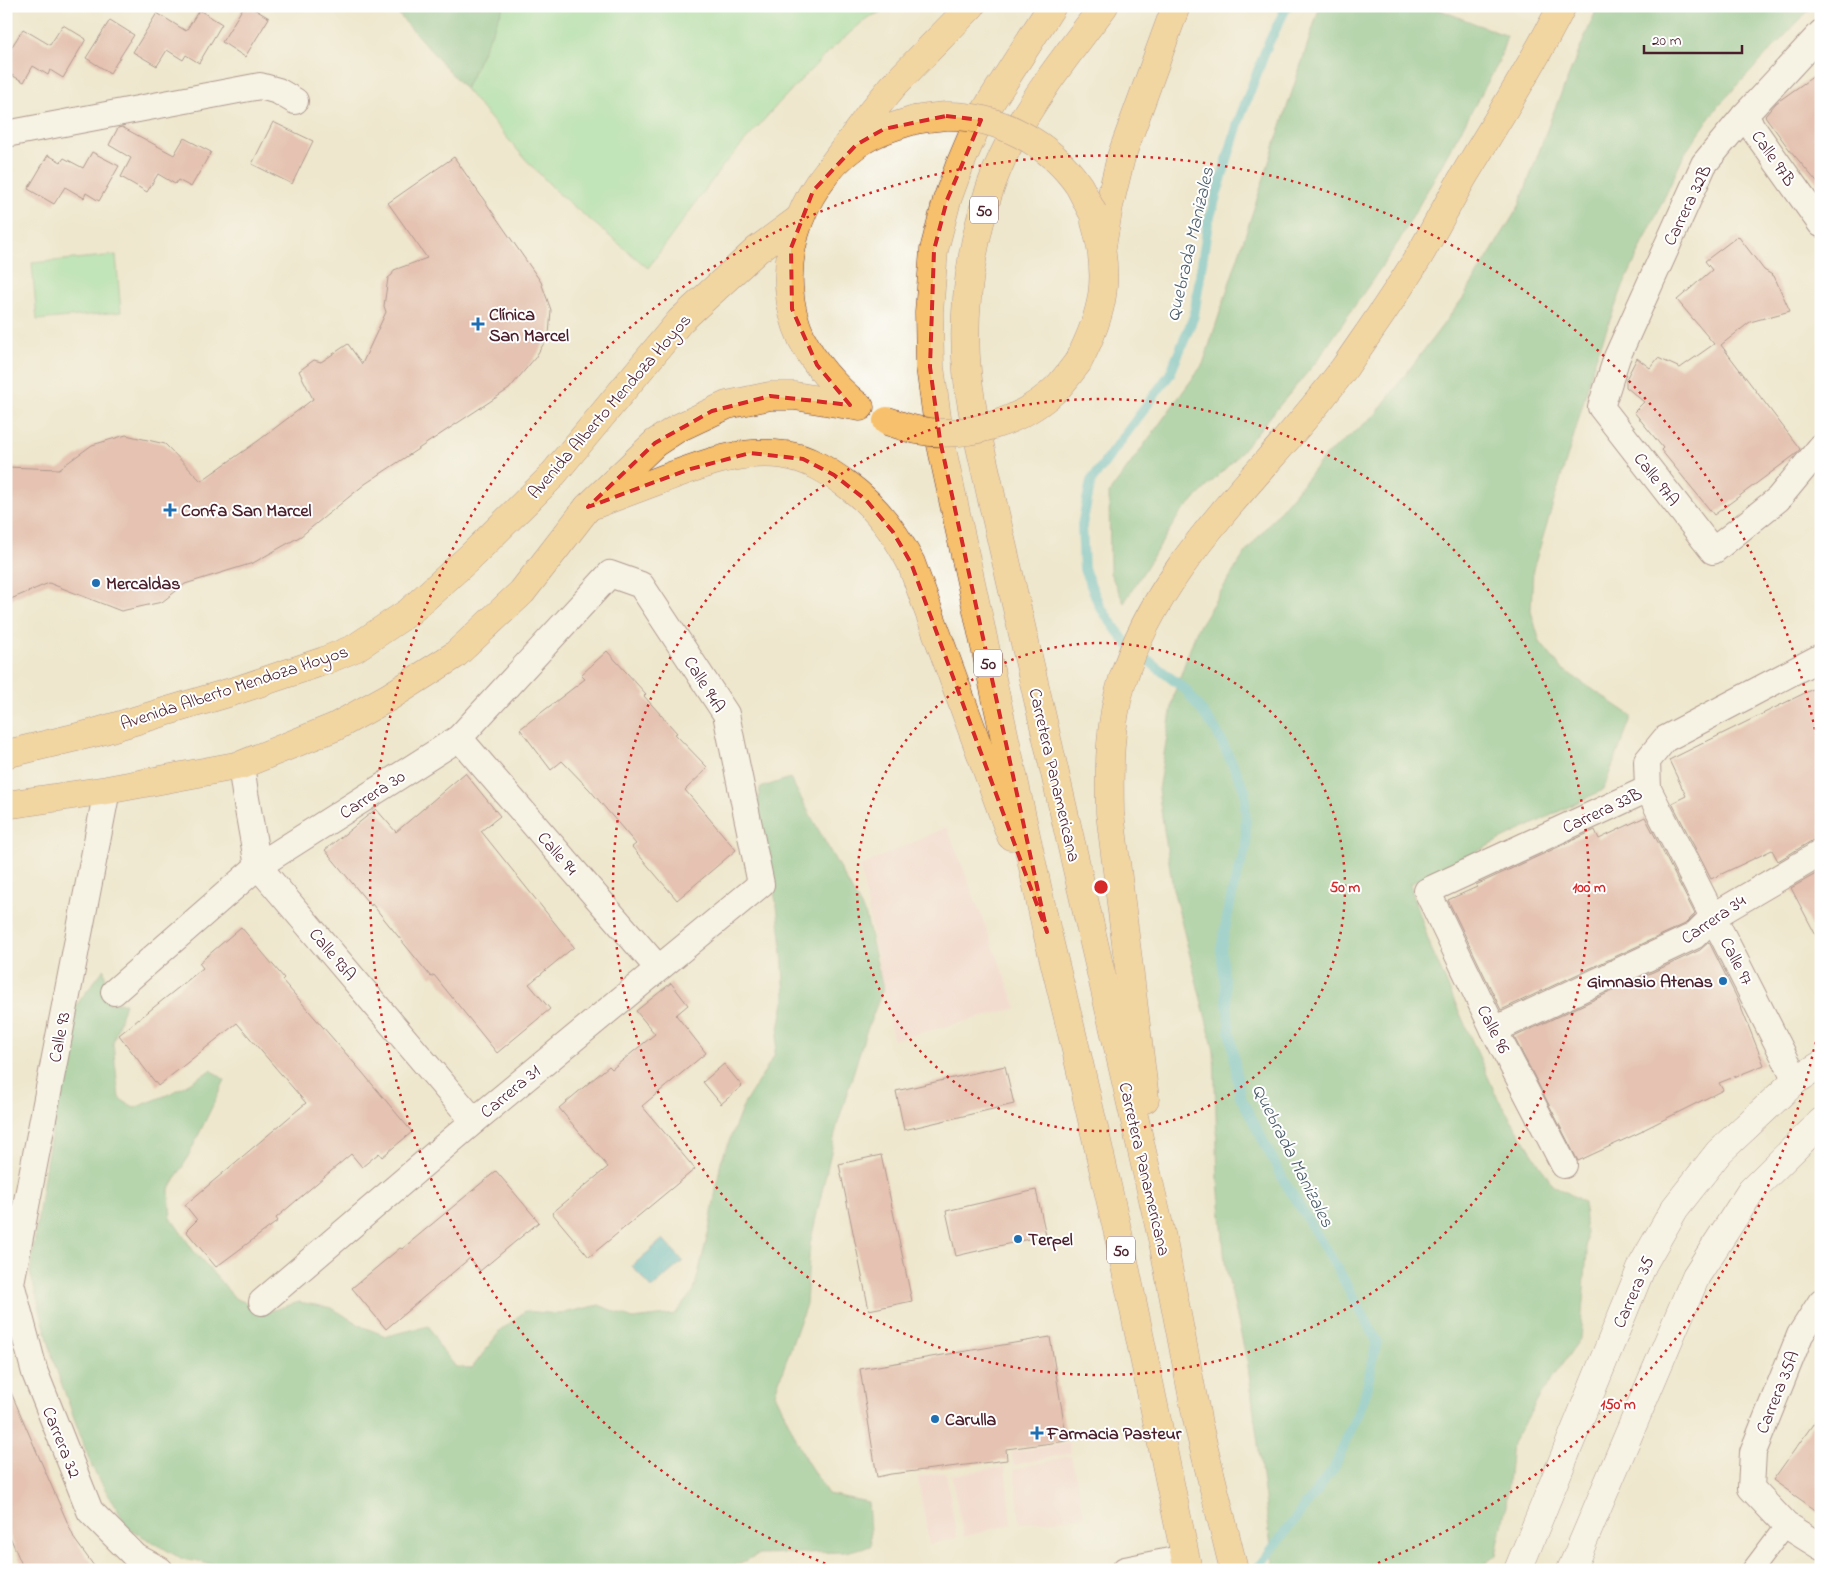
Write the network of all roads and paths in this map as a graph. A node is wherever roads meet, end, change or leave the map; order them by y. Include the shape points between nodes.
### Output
1 (971, 6) edge
2 (1052, 6) edge
3 (1104, 6) edge
4 (1176, 6) edge
5 (1562, 6) edge
6 (1821, 33) edge
7 (295, 101) dead end
8 (1744, 116) junction
9 (6, 134) edge
10 (831, 167) junction
11 (799, 219) junction
12 (1821, 224) edge
13 (1102, 246) junction
14 (860, 407) junction
15 (1601, 407) joint
16 (1821, 447) edge
17 (588, 507) junction
18 (610, 574) joint
19 (1821, 657) edge
20 (458, 738) junction
21 (6, 754) edge
22 (241, 765) junction
23 (1648, 789) junction
24 (107, 790) junction
25 (6, 805) edge
26 (1821, 853) edge
27 (258, 866) junction
28 (761, 884) joint
29 (1427, 890) joint
30 (1714, 916) junction
31 (1047, 932) junction
32 (658, 968) junction
33 (114, 992) dead end
34 (1494, 1030) junction
35 (1821, 1065) edge
36 (1796, 1080) junction
37 (474, 1121) junction
38 (1821, 1122) edge
39 (1564, 1165) dead end
40 (1164, 1247) junction
41 (12, 1283) joint
42 (262, 1302) dead end
43 (1821, 1302) edge
44 (1786, 1524) junction
45 (1821, 1547) edge
46 (1186, 1564) edge
47 (1234, 1569) edge
48 (160, 1570) edge
49 (1125, 1570) edge
50 (1518, 1570) edge
51 (1571, 1570) edge
52 (1752, 1570) edge

1 - 10 main road via 894,85
2 - 31 main road, 50 via 992,100 959,167 934,250 929,339 932,392 940,440
3 - 40 main road, Carretera Panamericana / 50 via 1046,84 1007,148 984,208 976,240 969,278 965,338 970,400
4 - 13 main road via 1122,157
5 - 40 main road via 1417,260 1343,369 1226,509 1166,588 1132,654 1122,684 1111,747 1110,813
6 - 8 street, Carrera 32B
7 - 9 street via 260,86
8 - 12 street, Calle 97B
8 - 15 street, Carrera 32B via 1704,164 1617,356
10 - 11 main road via 813,191
10 - 13 main road, bridge via 856,145 884,129 916,120 946,116 977,119 1007,127 1034,142 1059,162 1093,213
11 - 14 main road via 791,248 789,279 792,309 816,365 836,388
11 - 21 main road, Avenida Alberto Mendoza Hoyos via 757,250 680,321 550,478 409,612 355,648 324,661 94,733
13 - 14 main road, bridge via 1105,276 1102,306 1092,335 1078,362 1059,386 1035,406 1007,420 978,429 948,433 917,430 887,421
14 - 17 main road via 795,396 770,396 727,405 678,428 655,443
15 - 16 street, Calle 97A via 1713,551 1778,499
17 - 22 main road via 522,592 455,655 335,727
17 - 31 main road via 707,464 759,453 803,459 834,475 866,500 893,532 911,563
18 - 20 street, Carrera 30
18 - 28 street, Calle 94A via 640,585 726,714
19 - 23 street, Carrera 33B via 1664,739 1647,761
20 - 27 street, Carrera 30
20 - 32 street, Calle 94
22 - 24 main road
22 - 27 street
23 - 29 street, Carrera 33B
23 - 30 street, Calle 97
24 - 25 main road
24 - 41 street, Calle 93
26 - 30 street, Carrera 34
27 - 33 street, Carrera 30
27 - 37 street, Calle 93A
28 - 32 street, Carrera 31
29 - 34 street, Calle 96
30 - 34 street, Carrera 34 via 1694,936
30 - 36 street, Calle 97
31 - 46 main road, 50 via 1120,1242
32 - 37 street, Carrera 31
34 - 39 street, Calle 96
35 - 36 street, Carrera 35
36 - 50 street, Carrera 35 via 1719,1152 1675,1208 1643,1264
37 - 42 street, Carrera 31
38 - 51 street via 1751,1191 1696,1276
40 - 47 main road, Carretera Panamericana / 50 via 1198,1424
41 - 48 street, Carrera 32 via 34,1372 90,1511 136,1557
43 - 44 street, Carrera 35A via 1800,1335 1753,1452 1751,1488
44 - 45 street
44 - 52 street
46 - 49 street

